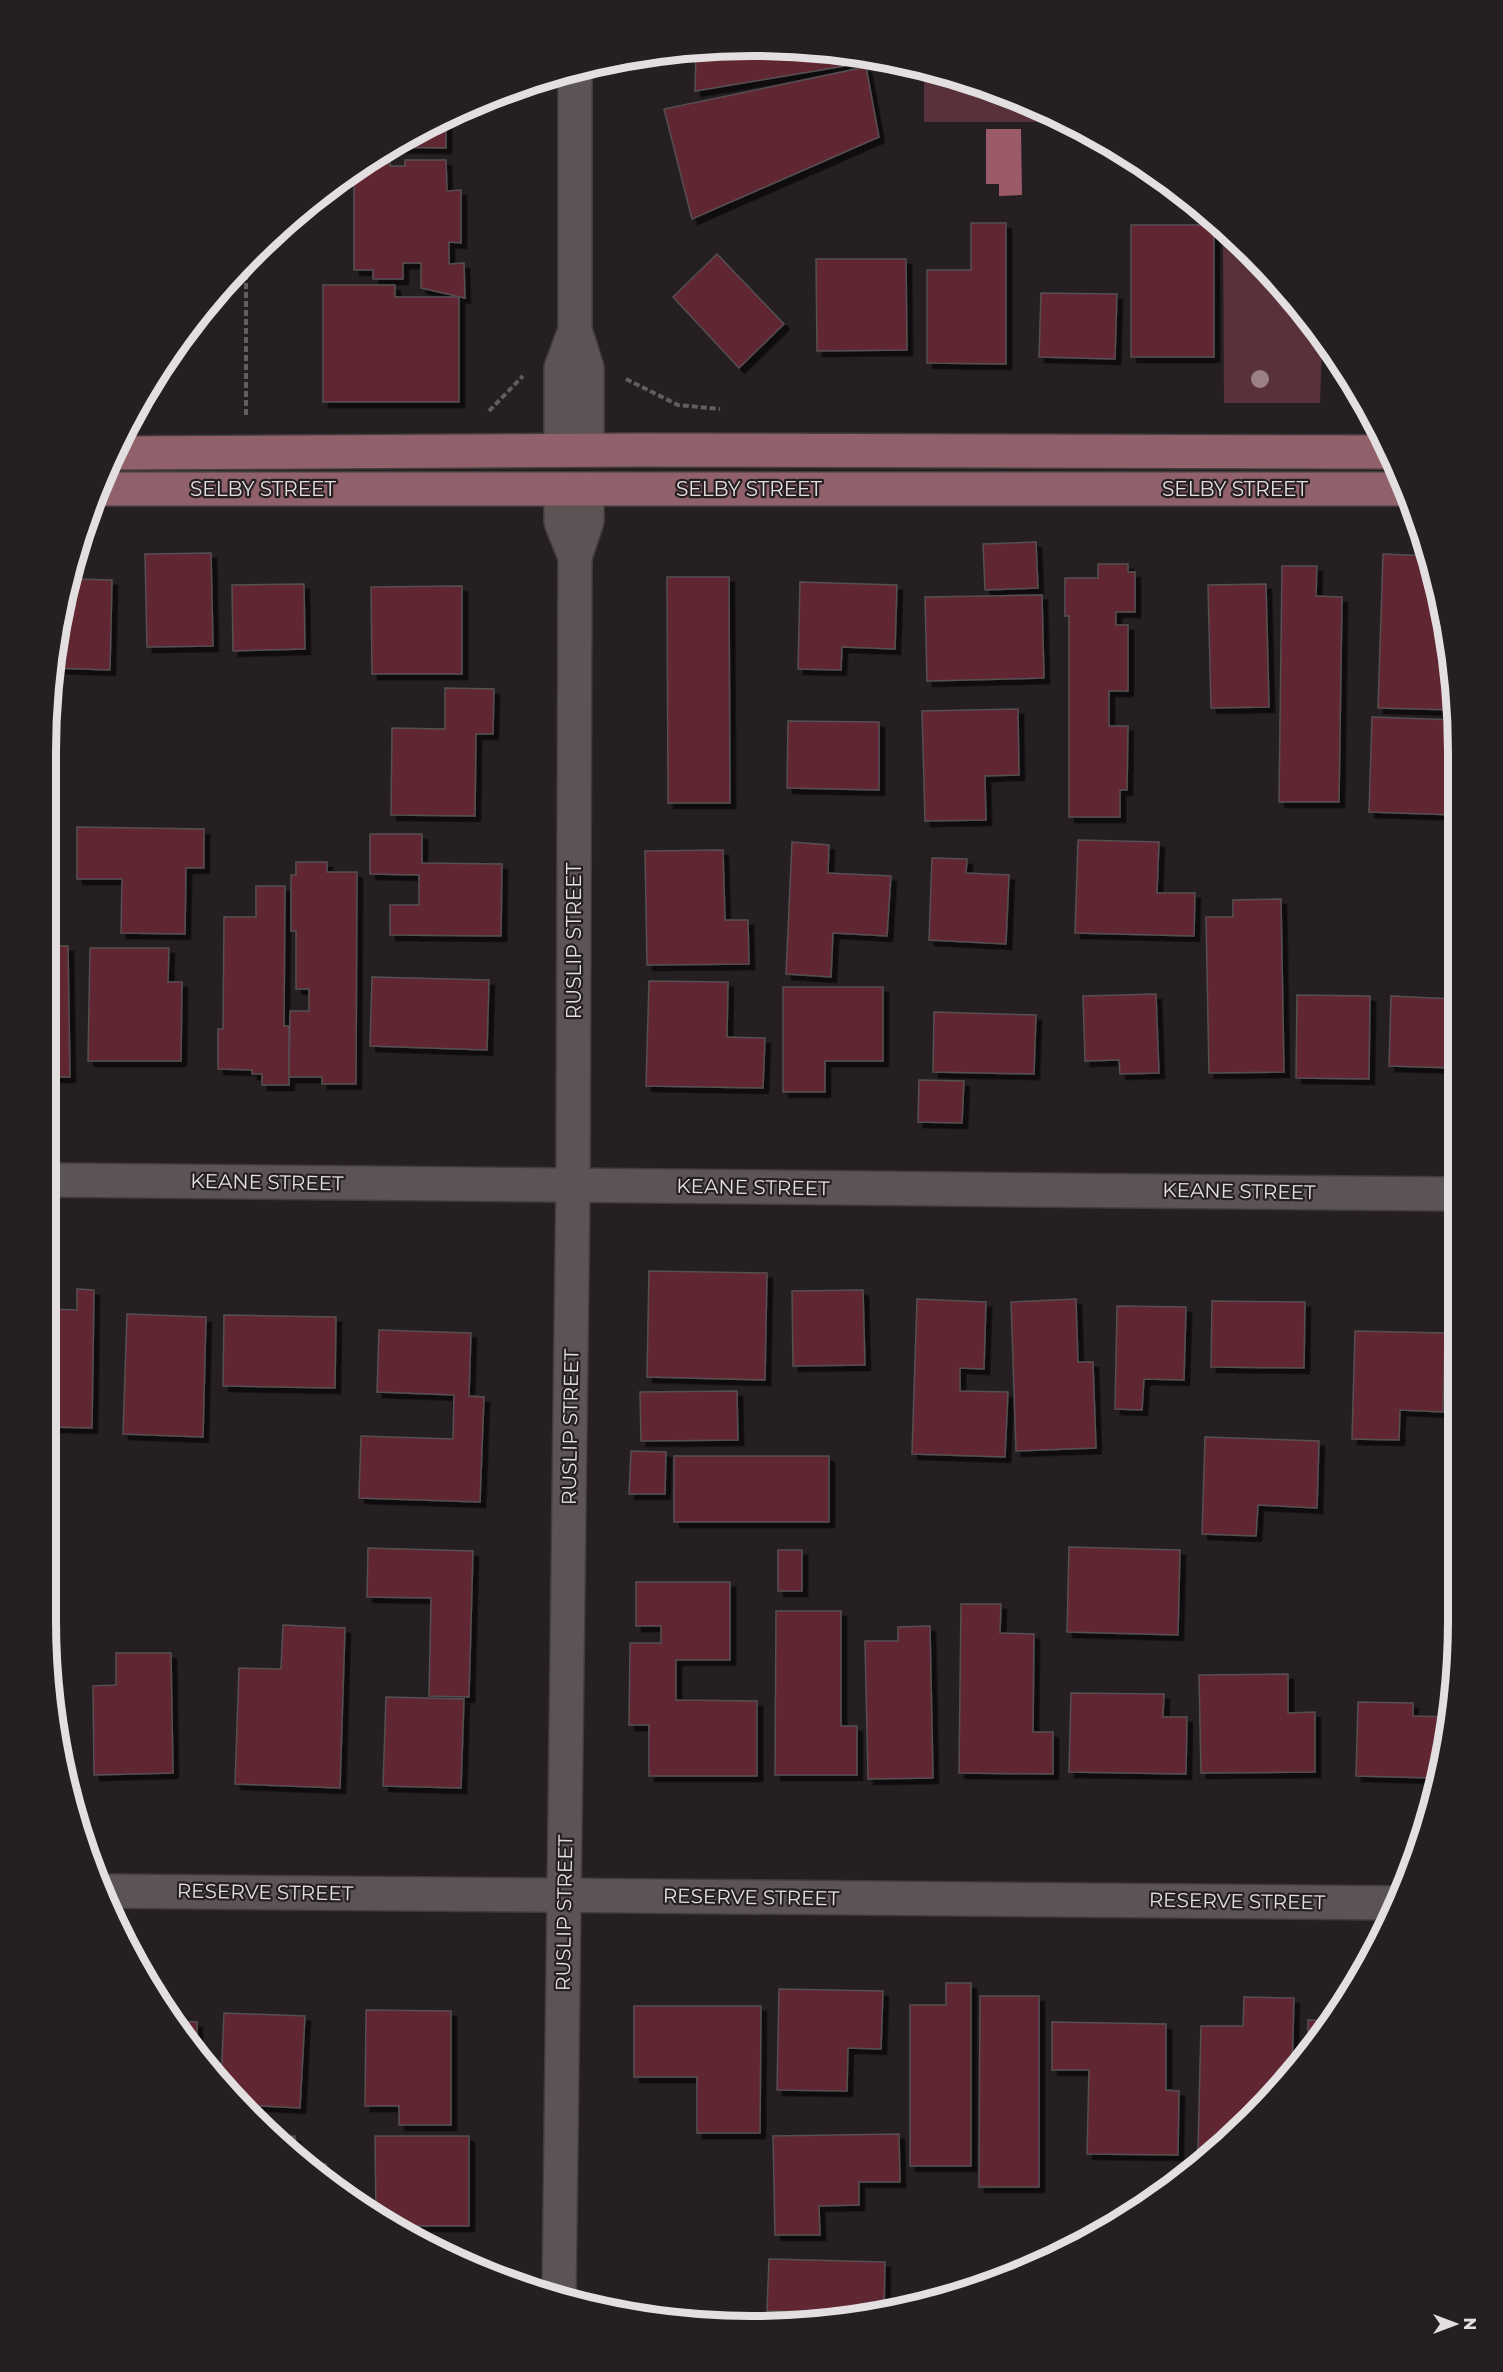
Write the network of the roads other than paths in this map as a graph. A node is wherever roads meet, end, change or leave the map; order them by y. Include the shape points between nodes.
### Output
1 (576, 78) edge
2 (574, 450) junction
3 (1380, 452) edge
4 (123, 453) edge
5 (107, 489) edge
6 (574, 489) junction
7 (1396, 489) edge
8 (56, 1180) edge
9 (573, 1185) junction
10 (1448, 1194) edge
11 (110, 1891) edge
12 (564, 1895) junction
13 (1388, 1903) edge
14 (559, 2289) edge

1 - 2 street via 575,330 561,368
2 - 3 main road, SELBY STREET
2 - 4 main road, SELBY STREET
5 - 6 main road, SELBY STREET
6 - 7 main road, SELBY STREET
6 - 9 street, RUSLIP STREET via 587,521 575,557
8 - 9 street, KEANE STREET
9 - 10 street, KEANE STREET
9 - 12 street, RUSLIP STREET
11 - 12 street, RESERVE STREET
12 - 13 street, RESERVE STREET
12 - 14 street, RUSLIP STREET

